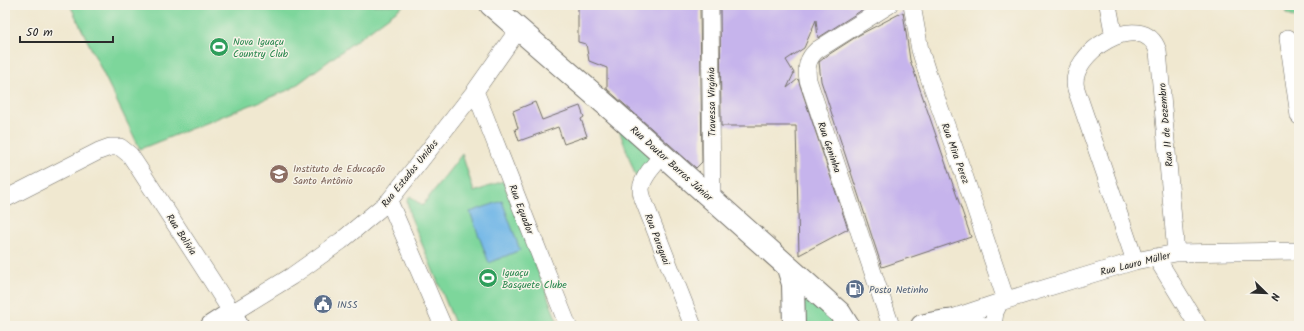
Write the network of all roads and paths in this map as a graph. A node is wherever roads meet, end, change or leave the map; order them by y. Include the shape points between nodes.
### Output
1 (491, 5) edge
2 (710, 5) edge
3 (889, 5) edge
4 (912, 5) edge
5 (1108, 5) edge
6 (518, 30) junction
7 (1114, 36) junction
8 (1288, 38) dead end
9 (476, 91) junction
10 (1299, 106) edge
11 (663, 156) junction
12 (5, 199) edge
13 (712, 199) junction
14 (389, 201) junction
15 (1299, 251) edge
16 (1176, 253) junction
17 (1156, 257) junction
18 (1135, 261) junction
19 (788, 268) junction
20 (1003, 301) junction
21 (234, 320) edge
22 (844, 320) edge
23 (946, 320) junction
24 (212, 326) edge
25 (443, 326) edge
26 (568, 326) edge
27 (692, 326) edge
28 (794, 326) edge
29 (862, 326) edge
30 (890, 326) edge
31 (922, 326) edge
32 (978, 326) edge
33 (993, 326) edge
34 (1198, 326) edge

1 - 6 main road, Rua Doutor Barros Júnior
2 - 13 street, Travessa Virgínia
3 - 30 street, Rua Geninha via 816,50 810,56 806,70
4 - 20 street, Rua Mira Perez via 920,50 964,175
5 - 7 street
6 - 9 street, Rua Estados Unidos
6 - 11 main road, Rua Doutor Barros Júnior
7 - 16 street, Rua 11 de Dezembro via 1128,32 1143,34 1152,39 1158,51
7 - 18 street, Rua 11 de Dezembro via 1085,58 1075,75 1075,86
8 - 10 street
9 - 14 street, Rua Estados Unidos
9 - 26 street, Rua Equador
11 - 13 main road, Rua Doutor Barros Júnior
11 - 27 street, Rua Paraguai via 646,177 641,191
12 - 21 street, Rua Bolívia via 99,151 120,146 138,167 212,281
13 - 19 main road, Rua Doutor Barros Júnior
14 - 21 street, Rua Estados Unidos via 341,241
14 - 25 street
15 - 16 street, Rua Lauro Müller
16 - 17 street, Rua Lauro Müller
17 - 18 street, Rua Lauro Müller
17 - 34 street
18 - 20 street, Rua Lauro Müller
19 - 22 main road, Rua Doutor Barros Júnior
19 - 28 main road via 793,284
20 - 23 street, Rua Lauro Müller
20 - 33 street via 994,312
21 - 24 main road, Rua Estados Unidos
22 - 29 main road
23 - 31 main road, Rua Lauro Müller
23 - 32 main road, Rua Lauro Müller via 960,320

